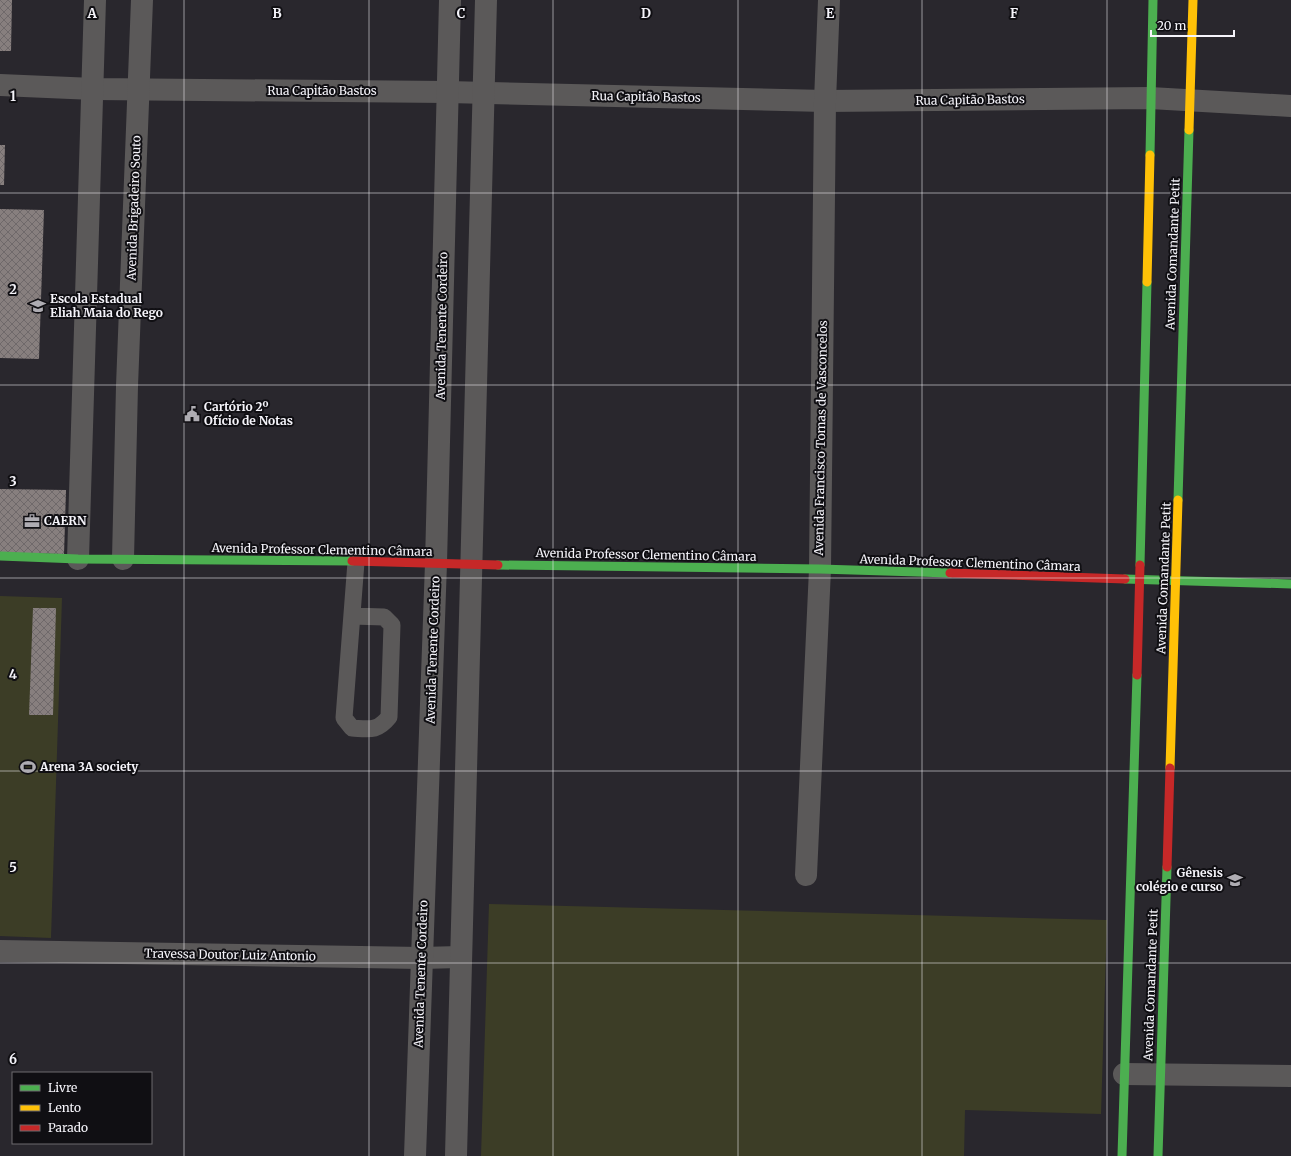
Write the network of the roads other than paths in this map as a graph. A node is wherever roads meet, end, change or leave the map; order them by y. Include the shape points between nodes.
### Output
1 (95, 0) edge
2 (142, 0) edge
3 (450, 0) edge
4 (486, 0) edge
5 (829, 0) edge
6 (1153, 0) edge
7 (1193, 0) edge
8 (0, 85) edge
9 (94, 89) junction
10 (139, 90) junction
11 (447, 92) junction
12 (484, 92) junction
13 (1150, 98) junction
14 (1190, 99) junction
15 (825, 101) junction
16 (1291, 106) edge
17 (0, 556) edge
18 (78, 559) junction
19 (123, 559) junction
20 (356, 562) junction
21 (436, 563) junction
22 (472, 565) junction
23 (820, 569) junction
24 (1140, 581) junction
25 (1176, 581) junction
26 (1291, 584) edge
27 (352, 616) junction
28 (806, 875) dead end
29 (0, 952) edge
30 (460, 957) junction
31 (421, 958) junction
32 (1124, 1074) junction
33 (1160, 1076) junction
34 (1291, 1076) edge
35 (415, 1156) edge
36 (456, 1156) edge
37 (1122, 1156) edge
38 (1158, 1156) edge

1 - 9 street
2 - 10 street, Avenida Brigadeiro Souto
3 - 11 street, Avenida Tenente Cordeiro
4 - 12 street
5 - 15 street, Avenida Francisco Tomas de Vasconcelos
6 - 13 street, Avenida Comandante Petit
7 - 14 street, Avenida Comandante Petit
8 - 9 street, Rua Capitão Bastos
9 - 10 street, Rua Capitão Bastos
9 - 18 street
10 - 11 street, Rua Capitão Bastos
10 - 19 street, Avenida Brigadeiro Souto
11 - 12 street, Rua Capitão Bastos
11 - 21 street, Avenida Tenente Cordeiro
12 - 15 street, Rua Capitão Bastos
12 - 22 street
13 - 14 street, Rua Capitão Bastos
13 - 15 street, Rua Capitão Bastos
13 - 24 street, Avenida Comandante Petit
14 - 16 street, Rua Capitão Bastos
14 - 25 street, Avenida Comandante Petit
15 - 23 street, Avenida Francisco Tomas de Vasconcelos
17 - 18 street, Avenida Professor Clementino Câmara
18 - 19 street, Avenida Professor Clementino Câmara
19 - 20 street, Avenida Professor Clementino Câmara
20 - 21 street, Avenida Professor Clementino Câmara
20 - 27 lane
21 - 22 street, Avenida Professor Clementino Câmara
21 - 31 street, Avenida Tenente Cordeiro
22 - 23 street, Avenida Professor Clementino Câmara
22 - 30 street
23 - 24 street, Avenida Professor Clementino Câmara
23 - 28 street, Avenida Francisco Tomas de Vasconcelos
24 - 25 street, Avenida Professor Clementino Câmara
24 - 32 street, Avenida Comandante Petit
25 - 26 street, Avenida Professor Clementino Câmara
25 - 33 street, Avenida Comandante Petit
27 - 27 lane via 344,718 352,728 376,729 389,717 392,625 384,617
29 - 31 street, Travessa Doutor Luiz Antonio
30 - 31 street, Travessa Doutor Luiz Antonio
30 - 36 street
31 - 35 street, Avenida Tenente Cordeiro
32 - 33 street
32 - 37 street, Avenida Comandante Petit
33 - 34 street
33 - 38 street, Avenida Comandante Petit

